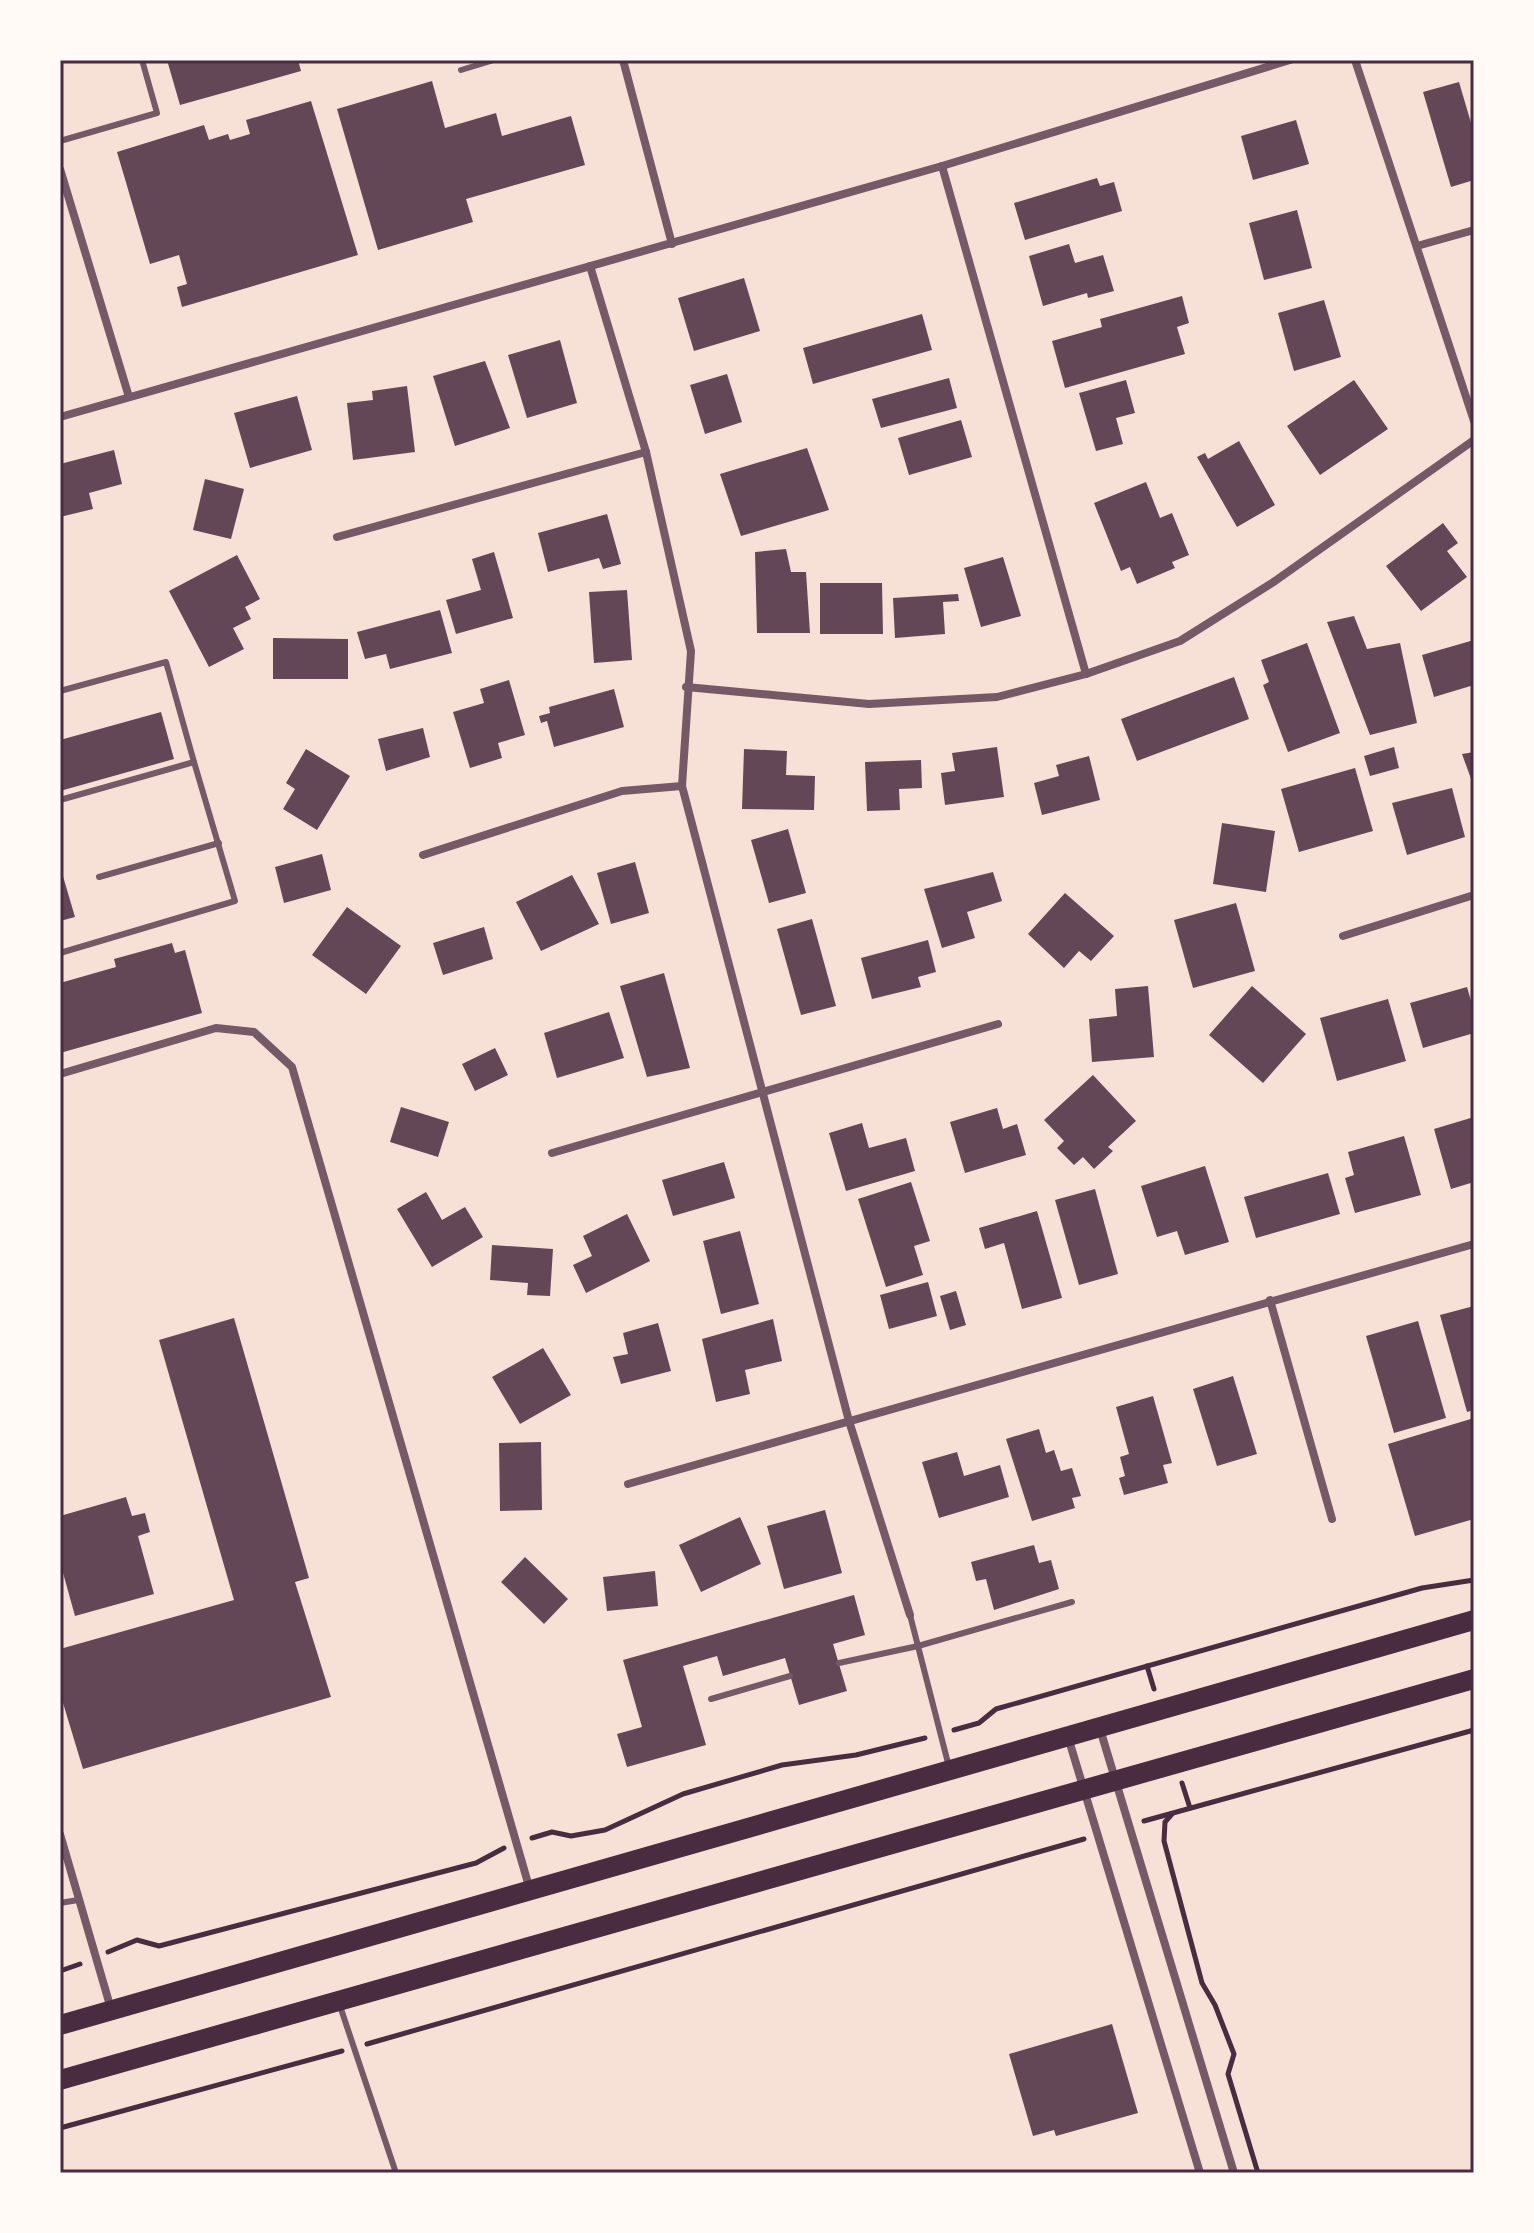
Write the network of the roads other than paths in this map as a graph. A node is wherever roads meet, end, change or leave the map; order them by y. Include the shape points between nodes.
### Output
1 (142, 60) edge
2 (494, 60) edge
3 (623, 60) edge
4 (1290, 60) edge
5 (1355, 60) edge
6 (461, 70) dead end
7 (60, 141) edge
8 (942, 166) junction
9 (60, 172) edge
10 (1474, 230) edge
11 (672, 244) junction
12 (1417, 246) junction
13 (590, 266) junction
14 (129, 397) junction
15 (60, 417) edge
16 (1474, 421) edge
17 (1474, 440) edge
18 (646, 452) junction
19 (337, 537) dead end
20 (1086, 674) junction
21 (686, 687) junction
22 (60, 691) edge
23 (194, 762) junction
24 (682, 786) junction
25 (60, 800) edge
26 (219, 843) junction
27 (423, 855) dead end
28 (99, 877) dead end
29 (1474, 895) edge
30 (1343, 936) dead end
31 (60, 953) edge
32 (998, 1024) dead end
33 (60, 1074) edge
34 (762, 1092) junction
35 (552, 1153) dead end
36 (1474, 1244) edge
37 (1270, 1300) junction
38 (849, 1421) junction
39 (628, 1484) dead end
40 (1332, 1519) dead end
41 (1072, 1602) dead end
42 (910, 1615) joint
43 (1474, 1620) edge
44 (918, 1646) junction
45 (839, 1663) dead end
46 (790, 1676) dead end
47 (1474, 1679) edge
48 (711, 1699) dead end
49 (1100, 1727) junction
50 (1068, 1736) junction
51 (950, 1770) junction
52 (1115, 1781) junction
53 (1084, 1790) junction
54 (60, 1834) edge
55 (531, 1890) junction
56 (78, 1900) junction
57 (60, 1903) edge
58 (337, 2000) junction
59 (112, 2010) junction
60 (60, 2025) edge
61 (60, 2080) edge
62 (396, 2173) edge
63 (1200, 2173) edge
64 (1234, 2173) edge

1 - 7 lane via 157,113
2 - 6 lane
3 - 11 street
4 - 8 street
5 - 12 street
8 - 11 street
8 - 20 street
9 - 14 street
10 - 12 street
11 - 13 street
12 - 16 street
13 - 14 street
13 - 18 street
14 - 15 street
17 - 20 street via 1275,581 1180,641
18 - 19 street
18 - 21 street via 691,651
20 - 21 street via 997,697 869,704
21 - 24 street
22 - 23 lane via 166,662
23 - 25 lane
23 - 26 lane
24 - 27 street via 622,791
24 - 34 street
26 - 28 lane
26 - 31 lane via 235,901
29 - 30 street
32 - 34 street
33 - 55 street via 216,1028 254,1032 292,1067
34 - 35 street
34 - 38 street
36 - 37 street
37 - 38 street
37 - 40 street
38 - 39 street
38 - 42 street
41 - 44 lane
42 - 44 lane
43 - 49 main road
44 - 45 lane
44 - 51 lane
46 - 48 lane
47 - 52 main road
49 - 50 main road
49 - 52 street
50 - 51 main road
50 - 53 street
51 - 55 main road
52 - 53 main road
52 - 64 street
53 - 58 main road
53 - 63 street
54 - 56 street
55 - 59 main road
56 - 57 lane
56 - 59 street
58 - 61 main road
58 - 62 lane
59 - 60 main road

